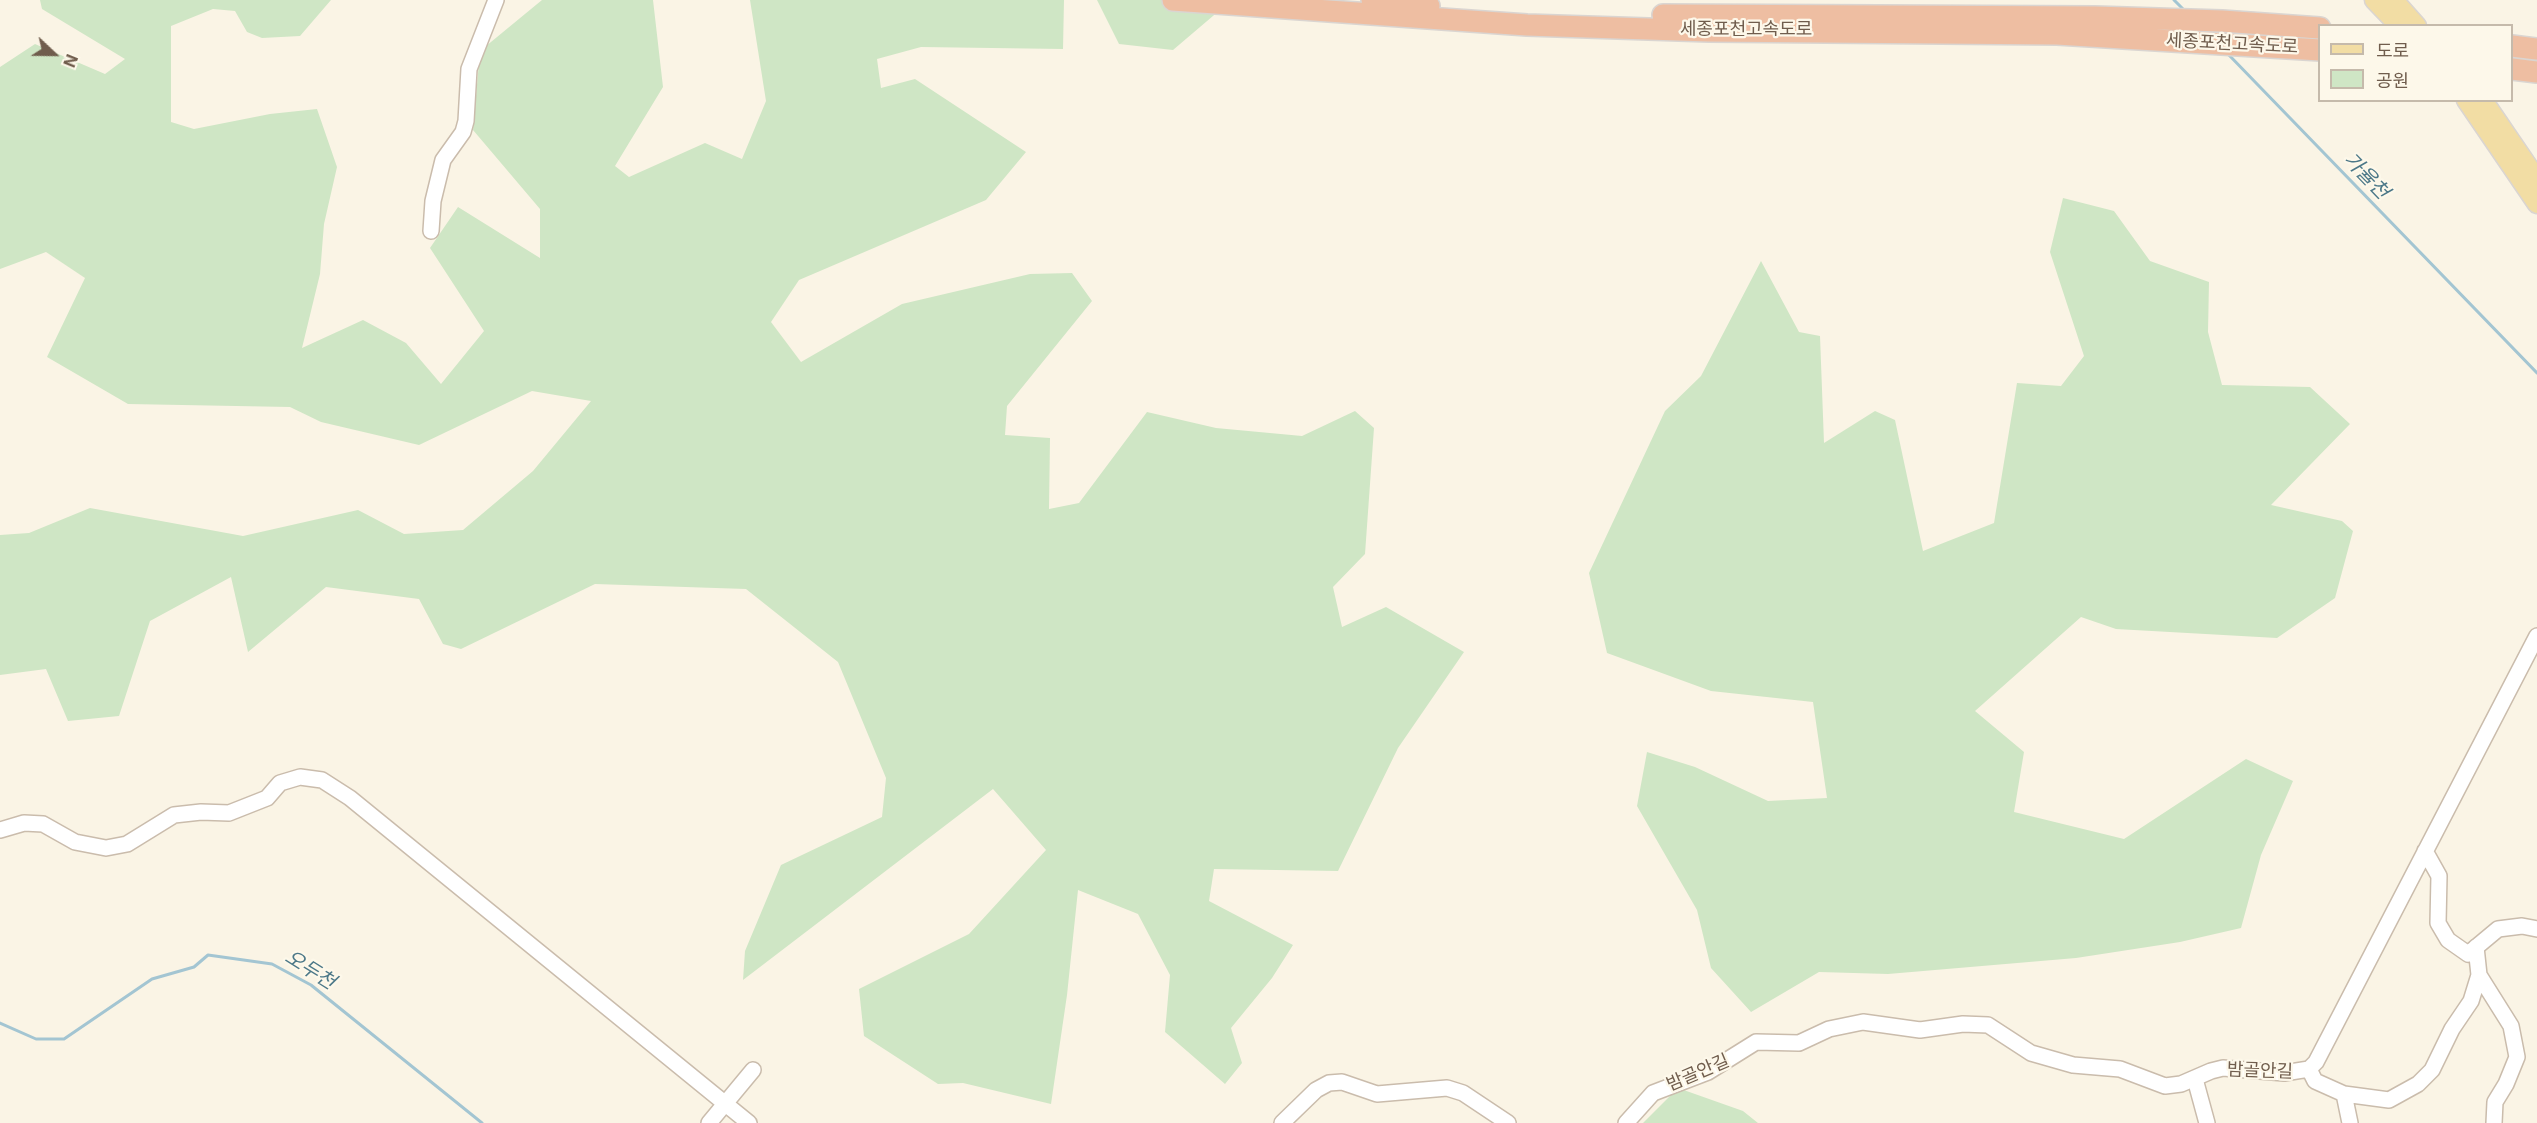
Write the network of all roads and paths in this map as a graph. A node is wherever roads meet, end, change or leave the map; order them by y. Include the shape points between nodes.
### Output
1 (496, 0) edge
2 (1173, 0) edge
3 (1372, 0) edge
4 (2374, 0) edge
5 (2394, 0) edge
6 (2396, 24) edge
7 (2415, 24) edge
8 (2318, 28) edge
9 (2318, 50) edge
10 (2513, 69) edge
11 (2537, 72) edge
12 (2467, 102) edge
13 (2483, 102) edge
14 (2537, 179) edge
15 (2537, 204) edge
16 (432, 231) dead end
17 (2537, 636) edge
18 (0, 830) edge
19 (2425, 851) junction
20 (2537, 929) edge
21 (2476, 947) junction
22 (2479, 975) junction
23 (2309, 1069) junction
24 (753, 1071) dead end
25 (2194, 1079) junction
26 (2344, 1094) junction
27 (724, 1103) junction
28 (709, 1123) edge
29 (749, 1123) edge
30 (1282, 1123) edge
31 (1508, 1123) edge
32 (1626, 1123) edge
33 (2208, 1123) edge
34 (2350, 1123) edge
35 (2494, 1123) edge

1 - 16 street via 469,69 463,132 443,160 433,201
2 - 9 highway, 세종포천고속도로 via 1527,25 1709,31 2003,32
3 - 8 highway, 세종포천고속도로 via 1540,13 2095,17
4 - 6 main road
5 - 7 main road
10 - 11 highway
12 - 15 main road
13 - 14 main road
17 - 19 street, 밤골안길
18 - 27 street via 24,823 43,824 75,842 106,848 127,844 174,815 229,813 267,798 280,783 300,777 322,780 350,798
19 - 21 street via 2439,876 2439,923 2448,940 2468,954
19 - 23 street, 밤골안길
20 - 21 street via 2498,929
21 - 22 street
22 - 26 street via 2471,1001 2432,1070 2418,1084 2389,1100
22 - 35 street via 2511,1026 2517,1057 2495,1102
23 - 25 street, 밤골안길 via 2284,1073 2223,1068
23 - 26 street via 2315,1081
24 - 27 street
25 - 32 street, 밤골안길 via 2165,1086 2120,1069 2053,1060 2031,1053 1988,1025 1977,1023 1920,1030 1863,1022 1829,1029 1799,1043 1756,1042 1708,1072 1653,1093
25 - 33 street
26 - 34 street
27 - 28 street
27 - 29 street
30 - 31 street via 1316,1090 1342,1082 1377,1094 1447,1088 1463,1093

